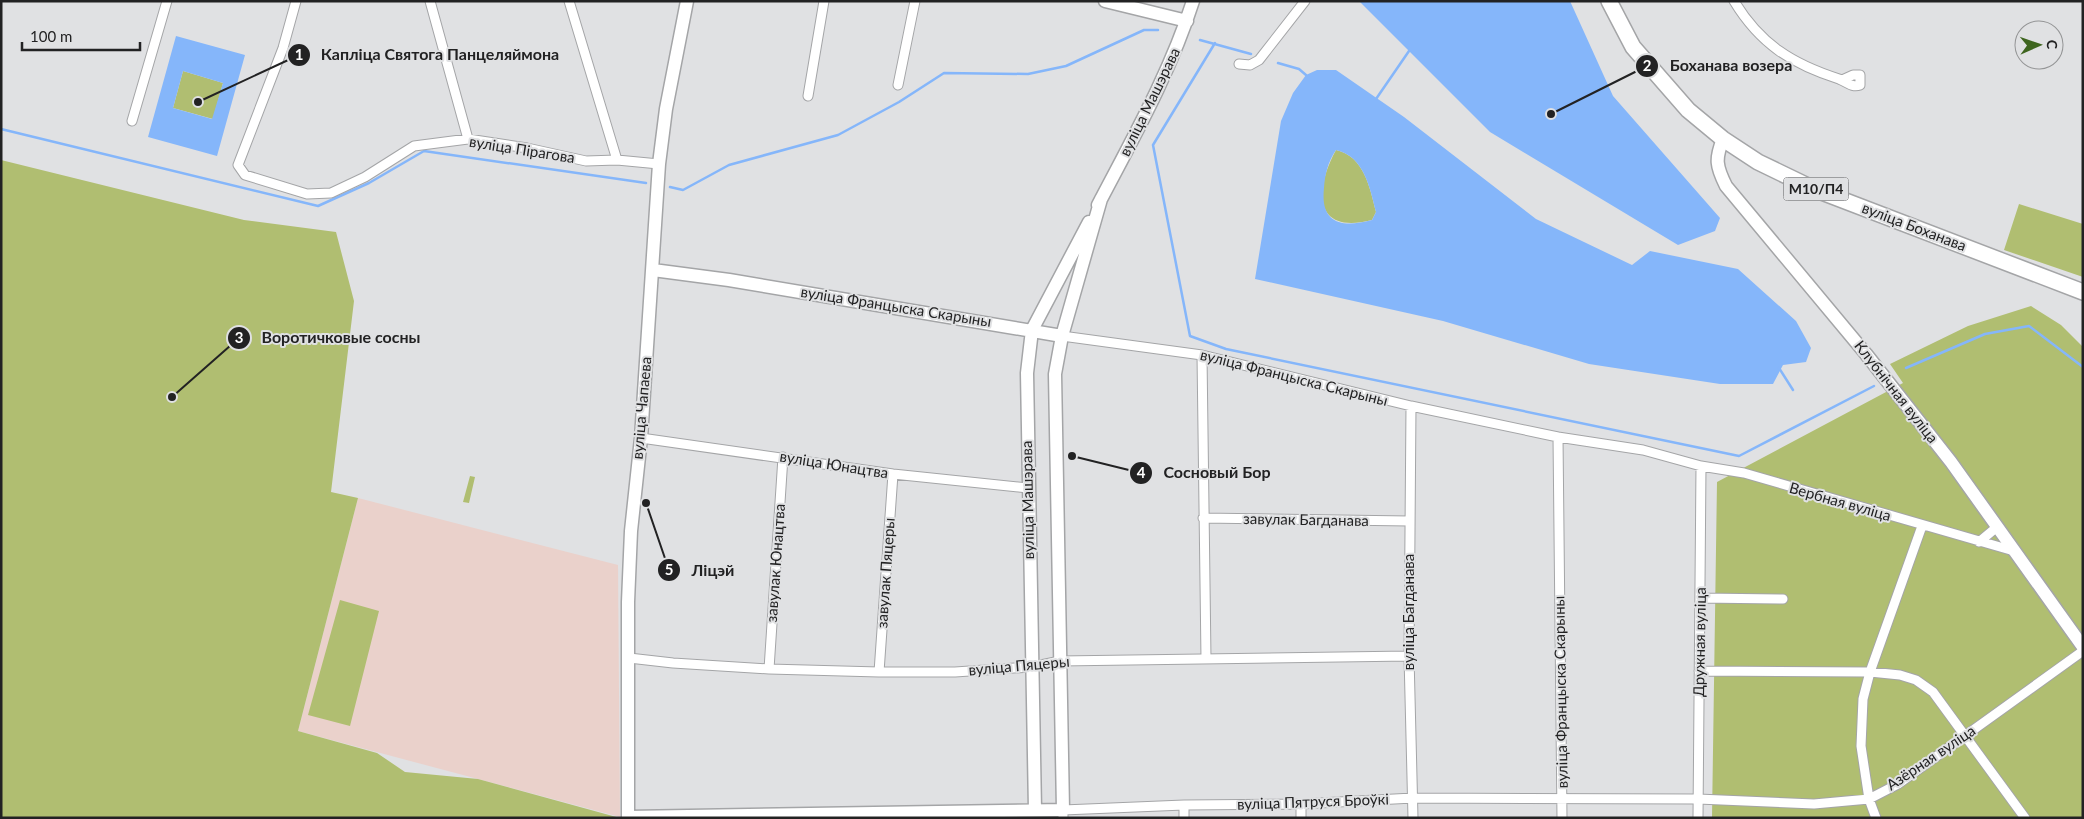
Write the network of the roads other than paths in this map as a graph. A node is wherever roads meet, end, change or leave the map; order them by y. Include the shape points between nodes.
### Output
1 (167, 1) edge
2 (296, 1) edge
3 (430, 1) edge
4 (570, 1) edge
5 (687, 1) edge
6 (824, 1) edge
7 (916, 1) edge
8 (1105, 1) edge
9 (1193, 1) edge
10 (1305, 1) edge
11 (1609, 1) edge
12 (1734, 1) edge
13 (1187, 21) junction
14 (1239, 64) dead end
15 (1842, 80) dead end
16 (898, 85) dead end
17 (808, 96) dead end
18 (132, 121) dead end
19 (468, 139) junction
20 (1723, 139) junction
21 (617, 160) junction
22 (660, 164) junction
23 (1101, 199) junction
24 (653, 270) junction
25 (2083, 292) edge
26 (1032, 330) junction
27 (1062, 336) junction
28 (1202, 355) junction
29 (1411, 406) junction
30 (1558, 437) junction
31 (641, 438) junction
32 (783, 457) junction
33 (1701, 466) junction
34 (893, 474) junction
35 (1028, 488) junction
36 (1203, 518) junction
37 (1409, 521) junction
38 (1922, 526) junction
39 (1997, 527) junction
40 (1979, 542) junction
41 (2014, 551) junction
42 (1700, 598) junction
43 (1783, 599) dead end
44 (2083, 647) edge
45 (2083, 651) edge
46 (1408, 656) junction
47 (629, 658) junction
48 (1206, 659) junction
49 (1060, 661) junction
50 (1031, 667) junction
51 (769, 669) junction
52 (1699, 671) junction
53 (879, 672) junction
54 (1870, 672) junction
55 (1965, 735) junction
56 (1413, 798) junction
57 (1562, 798) junction
58 (1698, 799) junction
59 (1868, 799) junction
60 (1301, 804) junction
61 (1184, 805) junction
62 (1035, 814) edge
63 (1063, 814) edge
64 (921, 815) edge
65 (811, 816) edge
66 (628, 818) edge
67 (1184, 818) edge
68 (1301, 818) edge
69 (1413, 818) edge
70 (1562, 818) edge
71 (1698, 818) edge
72 (1876, 818) edge
73 (2025, 818) edge

1 - 18 street
2 - 19 street, вуліца Пірагова via 282,48 238,164 245,175 307,194 331,193 365,177 414,146
3 - 19 street
4 - 21 street
5 - 22 street, вуліца Чапаева via 666,109
6 - 17 street
7 - 16 street
8 - 13 street
9 - 13 street, вуліца Машэрава
10 - 14 street via 1260,60 1250,65
11 - 20 main road, вуліца Боханава / М10/П4 via 1633,47 1647,64 1688,110
12 - 15 street via 1754,29 1784,55
13 - 23 street, вуліца Машэрава via 1165,74
19 - 21 street, вуліца Пірагова via 586,161
20 - 25 main road, вуліца Боханава / М10/П4 via 1758,162 1814,188
20 - 39 street, Клубнічная вуліца via 1717,155 1718,170 1726,186 1871,360
21 - 22 street, вуліца Пірагова
22 - 24 street, вуліца Чапаева
23 - 26 street, вуліца Машэрава
23 - 27 street, вуліца Машэрава
24 - 26 street, вуліца Францыска Скарыны
24 - 31 street, вуліца Чапаева
26 - 27 street, вуліца Францыска Скарыны
26 - 35 street, вуліца Машэрава via 1027,373
27 - 28 street, вуліца Францыска Скарыны
27 - 49 street, вуліца Машэрава via 1055,374
28 - 29 street, вуліца Францыска Скарыны
28 - 36 street
29 - 30 street, вуліца Францыска Скарыны
29 - 37 street, вуліца Багданава
30 - 33 street via 1643,450
30 - 57 street, вуліца Францыска Скарыны
31 - 32 street, вуліца Юнацтва
31 - 47 street, вуліца Чапаева via 631,531
32 - 34 street, вуліца Юнацтва
32 - 51 street, завулак Юнацтва
33 - 38 street, Вербная вуліца via 1744,473
33 - 42 street, Дружная вуліца
34 - 35 street, вуліца Юнацтва
34 - 53 street, завулак Пяцеры
35 - 50 street, вуліца Машэрава
36 - 37 street, завулак Багданава
36 - 48 street
37 - 46 street, вуліца Багданава
38 - 40 street, Вербная вуліца
38 - 54 street
39 - 40 street
39 - 41 street, Клубнічная вуліца
40 - 41 street, Вербная вуліца
41 - 44 street, Клубнічная вуліца
42 - 43 street
42 - 52 street, Дружная вуліца
45 - 55 street, Азёрная вуліца
46 - 48 street, вуліца Пяцеры
46 - 56 street, вуліца Багданава
47 - 51 street, вуліца Пяцеры
47 - 66 street, вуліца Чапаева
48 - 49 street, вуліца Пяцеры
49 - 50 street, вуліца Пяцеры
49 - 63 street, вуліца Машэрава
50 - 53 street, вуліца Пяцеры via 956,672
50 - 62 street, вуліца Машэрава
51 - 53 street, вуліца Пяцеры
52 - 54 street
52 - 58 street, Дружная вуліца
54 - 55 street via 1916,680 1933,692
54 - 59 street via 1863,699 1861,746
55 - 59 street, Азёрная вуліца via 1898,784
55 - 73 street
56 - 57 street, вуліца Пятруся Броўкі
56 - 60 street, вуліца Пятруся Броўкі
56 - 69 street, вуліца Багданава
57 - 58 street, вуліца Пятруся Броўкі
57 - 70 street, вуліца Францыска Скарыны
58 - 59 street, Азёрная вуліца via 1814,804
58 - 71 street, Дружная вуліца
59 - 72 street
60 - 61 street, вуліца Пятруся Броўкі
60 - 68 street
61 - 63 street, вуліца Пятруся Броўкі
61 - 67 street
62 - 63 street, вуліца Пятруся Броўкі
62 - 64 street, вуліца Пятруся Броўкі
64 - 65 street, вуліца Пятруся Броўкі
65 - 66 street, вуліца Пятруся Броўкі

